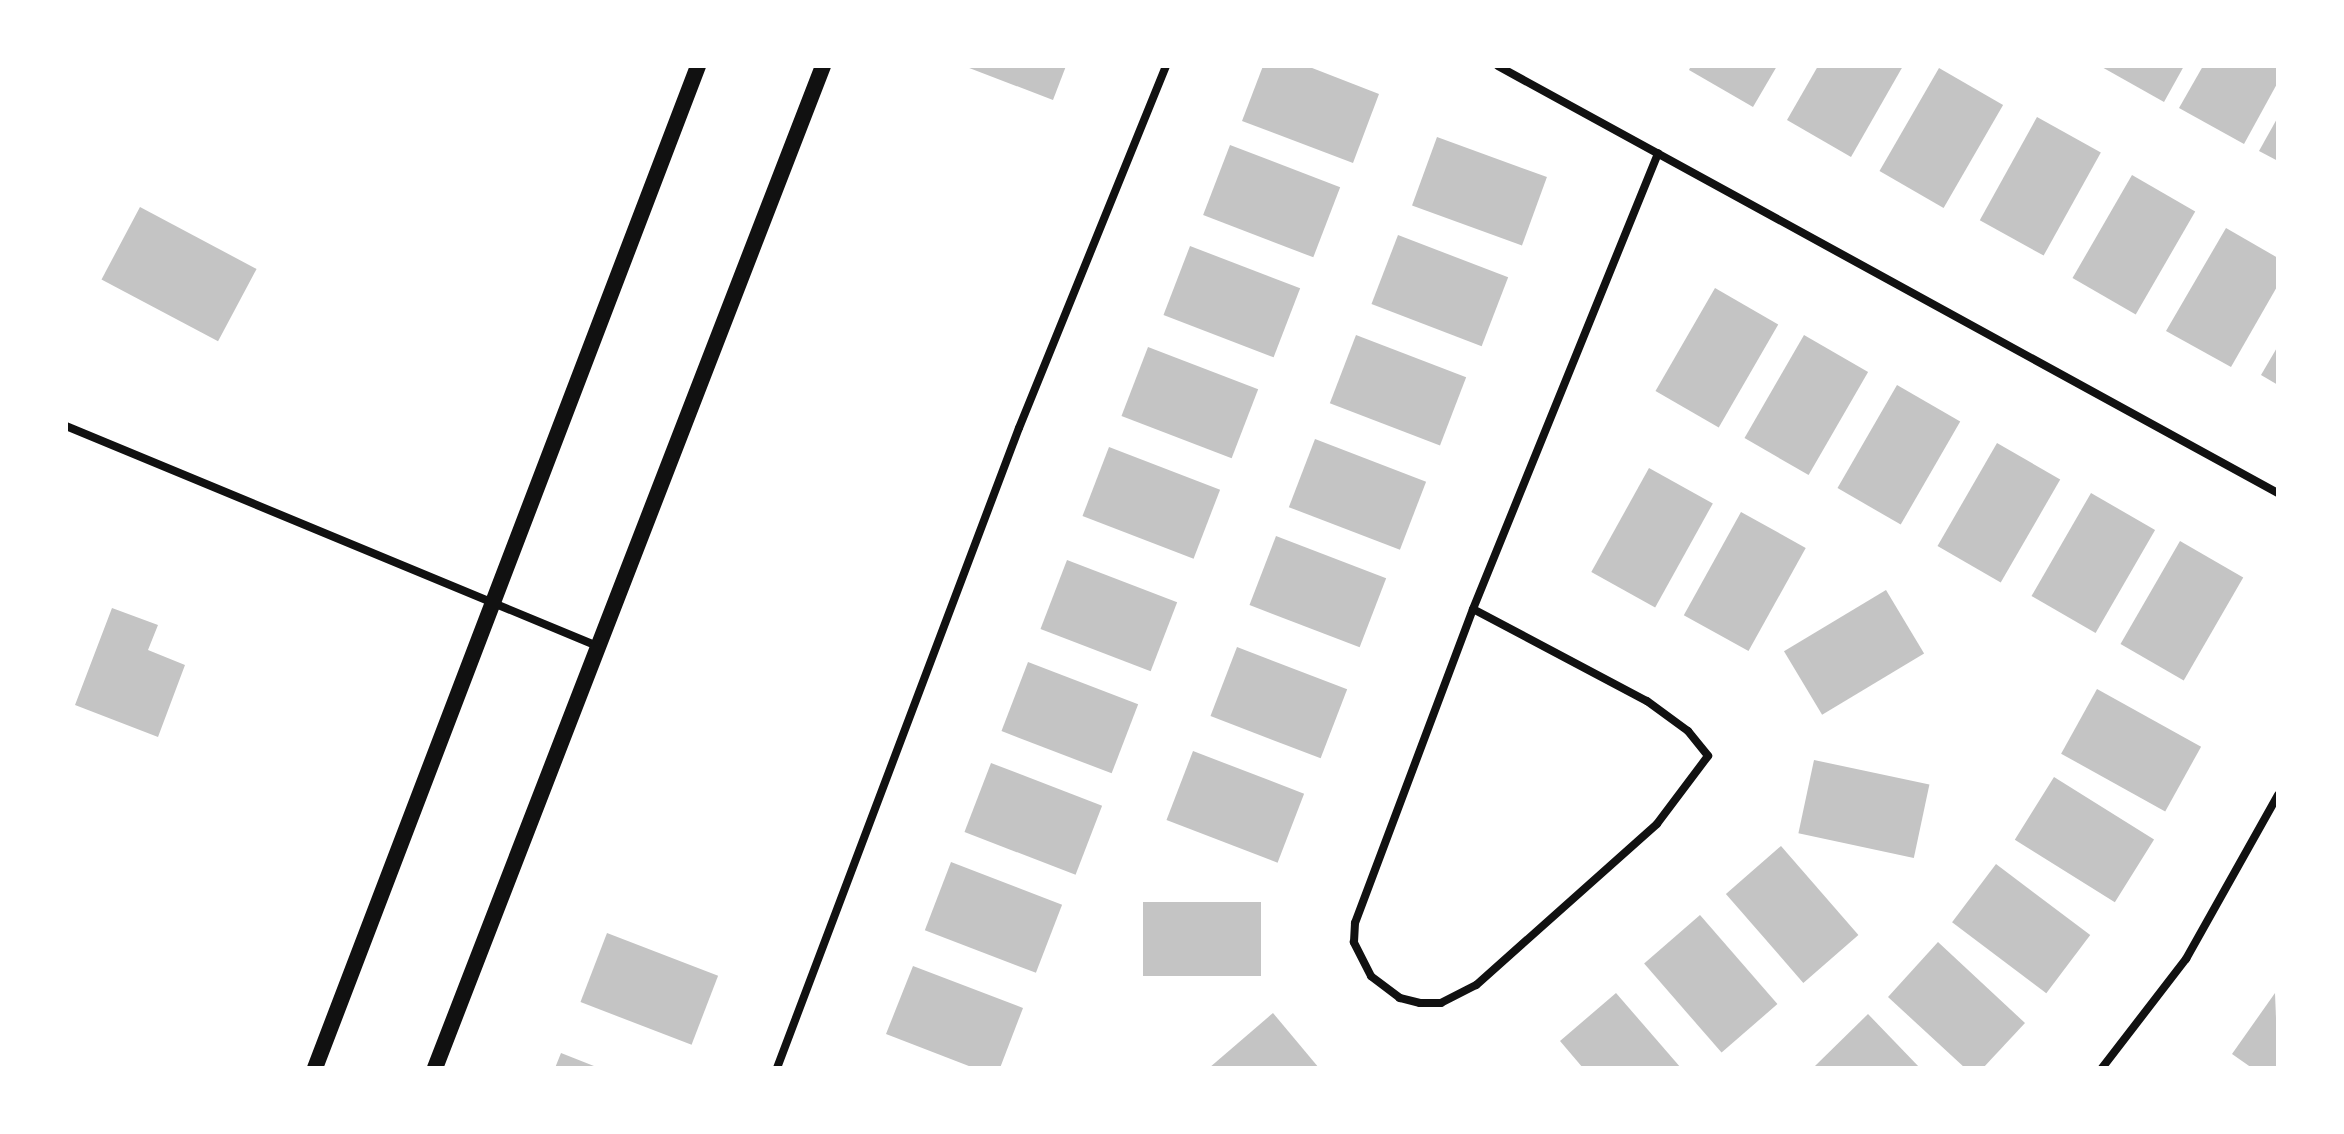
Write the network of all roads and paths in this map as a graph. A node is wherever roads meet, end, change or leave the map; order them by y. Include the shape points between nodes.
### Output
1 (698, 66) edge
2 (823, 66) edge
3 (1166, 66) edge
4 (1498, 66) edge
5 (1658, 153) junction
6 (66, 426) edge
7 (2278, 493) edge
8 (491, 604) junction
9 (1473, 609) junction
10 (595, 645) junction
11 (2278, 795) edge
12 (315, 1068) edge
13 (435, 1068) edge
14 (777, 1068) edge
15 (2102, 1068) edge

1 - 8 main road
2 - 10 main road
3 - 14 street via 1019,428
4 - 5 street
5 - 7 street
5 - 9 street
6 - 8 street
8 - 10 street
8 - 12 main road
9 - 9 street via 1355,923 1354,942 1371,976 1400,998 1420,1003 1441,1003 1476,985 1657,824 1708,756 1688,731 1657,708
10 - 13 main road
11 - 15 street via 2186,959

